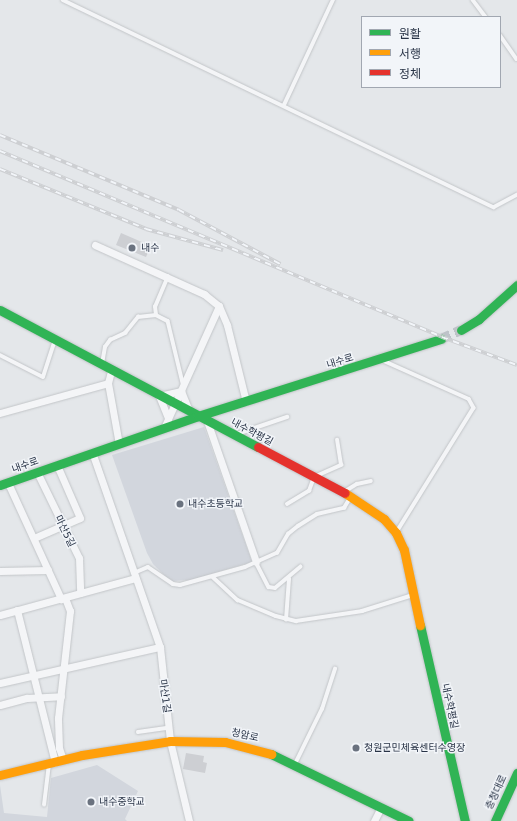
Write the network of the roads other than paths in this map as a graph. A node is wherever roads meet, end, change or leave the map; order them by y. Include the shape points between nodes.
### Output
1 (63, 0) edge
2 (333, 0) edge
3 (472, 0) edge
4 (485, 16) edge
5 (501, 36) edge
6 (517, 58) edge
7 (284, 106) junction
8 (517, 195) edge
9 (95, 245) dead end
10 (168, 277) junction
11 (517, 284) edge
12 (219, 306) junction
13 (0, 310) edge
14 (156, 315) junction
15 (460, 330) tunnel mouth
16 (441, 339) tunnel mouth
17 (55, 341) junction
18 (0, 355) edge
19 (381, 360) junction
20 (102, 366) junction
21 (111, 371) junction
22 (108, 383) junction
23 (182, 388) junction
24 (159, 396) junction
25 (246, 402) junction
26 (174, 404) junction
27 (189, 412) junction
28 (0, 413) edge
29 (198, 416) junction
30 (287, 417) dead end
31 (168, 418) junction
32 (207, 421) junction
33 (164, 428) junction
34 (234, 435) junction
35 (337, 440) dead end
36 (119, 444) junction
37 (92, 452) junction
38 (57, 465) junction
39 (37, 472) junction
40 (314, 477) junction
41 (371, 480) dead end
42 (4, 484) edge
43 (347, 494) junction
44 (287, 504) dead end
45 (63, 526) junction
46 (396, 533) junction
47 (34, 538) junction
48 (256, 562) junction
49 (300, 567) dead end
50 (48, 570) junction
51 (0, 571) edge
52 (134, 576) junction
53 (213, 577) junction
54 (289, 578) junction
55 (80, 593) junction
56 (414, 594) junction
57 (63, 598) junction
58 (17, 610) junction
59 (0, 615) edge
60 (286, 620) junction
61 (160, 647) junction
62 (64, 668) junction
63 (334, 669) dead end
64 (33, 675) junction
65 (0, 683) edge
66 (61, 696) junction
67 (39, 698) junction
68 (0, 705) edge
69 (170, 728) junction
70 (138, 732) dead end
71 (170, 740) junction
72 (56, 762) junction
73 (295, 763) junction
74 (517, 773) edge
75 (0, 775) edge
76 (517, 789) edge
77 (44, 805) dead end
78 (381, 807) junction
79 (189, 821) edge
80 (374, 821) edge
81 (408, 821) edge
82 (465, 821) edge
83 (495, 821) edge
84 (502, 821) edge

1 - 7 lane
2 - 7 lane
3 - 4 lane
5 - 6 lane
7 - 8 lane via 494,207
9 - 10 street
10 - 12 street via 204,294
10 - 14 lane via 155,308
11 - 15 street via 479,319
12 - 23 street
12 - 25 street via 227,325
13 - 17 street, 내수학평길
14 - 20 lane via 138,317 125,333 110,340 105,347
14 - 23 lane via 168,321
16 - 19 street, 내수로
17 - 18 lane via 43,376
17 - 20 street, 내수학평길
19 - 25 street, 내수로
19 - 46 lane via 469,399 474,408
20 - 21 street, 내수학평길
21 - 22 street
21 - 24 street, 내수학평길
22 - 28 street
22 - 36 street
23 - 24 street
23 - 26 street
23 - 27 street
24 - 26 street, 내수학평길
24 - 31 street
25 - 29 street, 내수로
26 - 27 street, 내수학평길
26 - 31 street
27 - 29 street, 내수학평길
29 - 32 street, 내수학평길
29 - 33 street, 내수로
30 - 34 lane
31 - 33 street
32 - 34 street, 내수학평길
32 - 48 street
33 - 36 street, 내수로
34 - 40 street, 내수학평길
35 - 40 lane via 341,465
36 - 37 street, 내수로
37 - 38 street, 내수로
37 - 52 street, 마산1길
38 - 39 street, 내수로
38 - 45 street via 80,518
39 - 42 street, 내수로
39 - 45 street, 마산5길
40 - 43 street, 내수학평길
40 - 44 lane via 309,491
41 - 43 lane via 357,484
42 - 47 street
43 - 46 street, 내수학평길 via 384,519
43 - 48 lane via 344,508 317,514 288,534 277,553
45 - 47 street
45 - 55 street, 마산5길 via 78,558
46 - 56 street, 내수학평길 via 404,550
47 - 50 street
48 - 53 lane
48 - 54 lane via 270,586 280,586
49 - 54 lane
50 - 51 street
50 - 57 street
52 - 53 lane via 148,567 173,584 180,585
52 - 55 street
52 - 61 street, 마산1길
53 - 60 lane via 238,600
54 - 60 lane
55 - 57 street
56 - 60 lane via 362,611 343,612 306,621
56 - 82 street, 내수학평길
57 - 58 street
57 - 62 street via 70,611
58 - 59 street
58 - 64 street
61 - 62 street
61 - 69 street, 마산1길
62 - 64 street
62 - 66 street
63 - 73 lane via 322,709
64 - 65 street
64 - 67 street
66 - 67 street
66 - 72 street
67 - 68 street
67 - 72 street
69 - 70 lane
69 - 71 street, 마산1길
71 - 72 street, 청암로
71 - 73 street, 청암로 via 207,740 242,745
71 - 79 street, 마산1길
72 - 75 street, 청암로
72 - 77 lane
73 - 78 street, 청암로
74 - 83 street, 충청대로
76 - 84 street, 충청대로
78 - 80 street
78 - 81 street, 청암로

